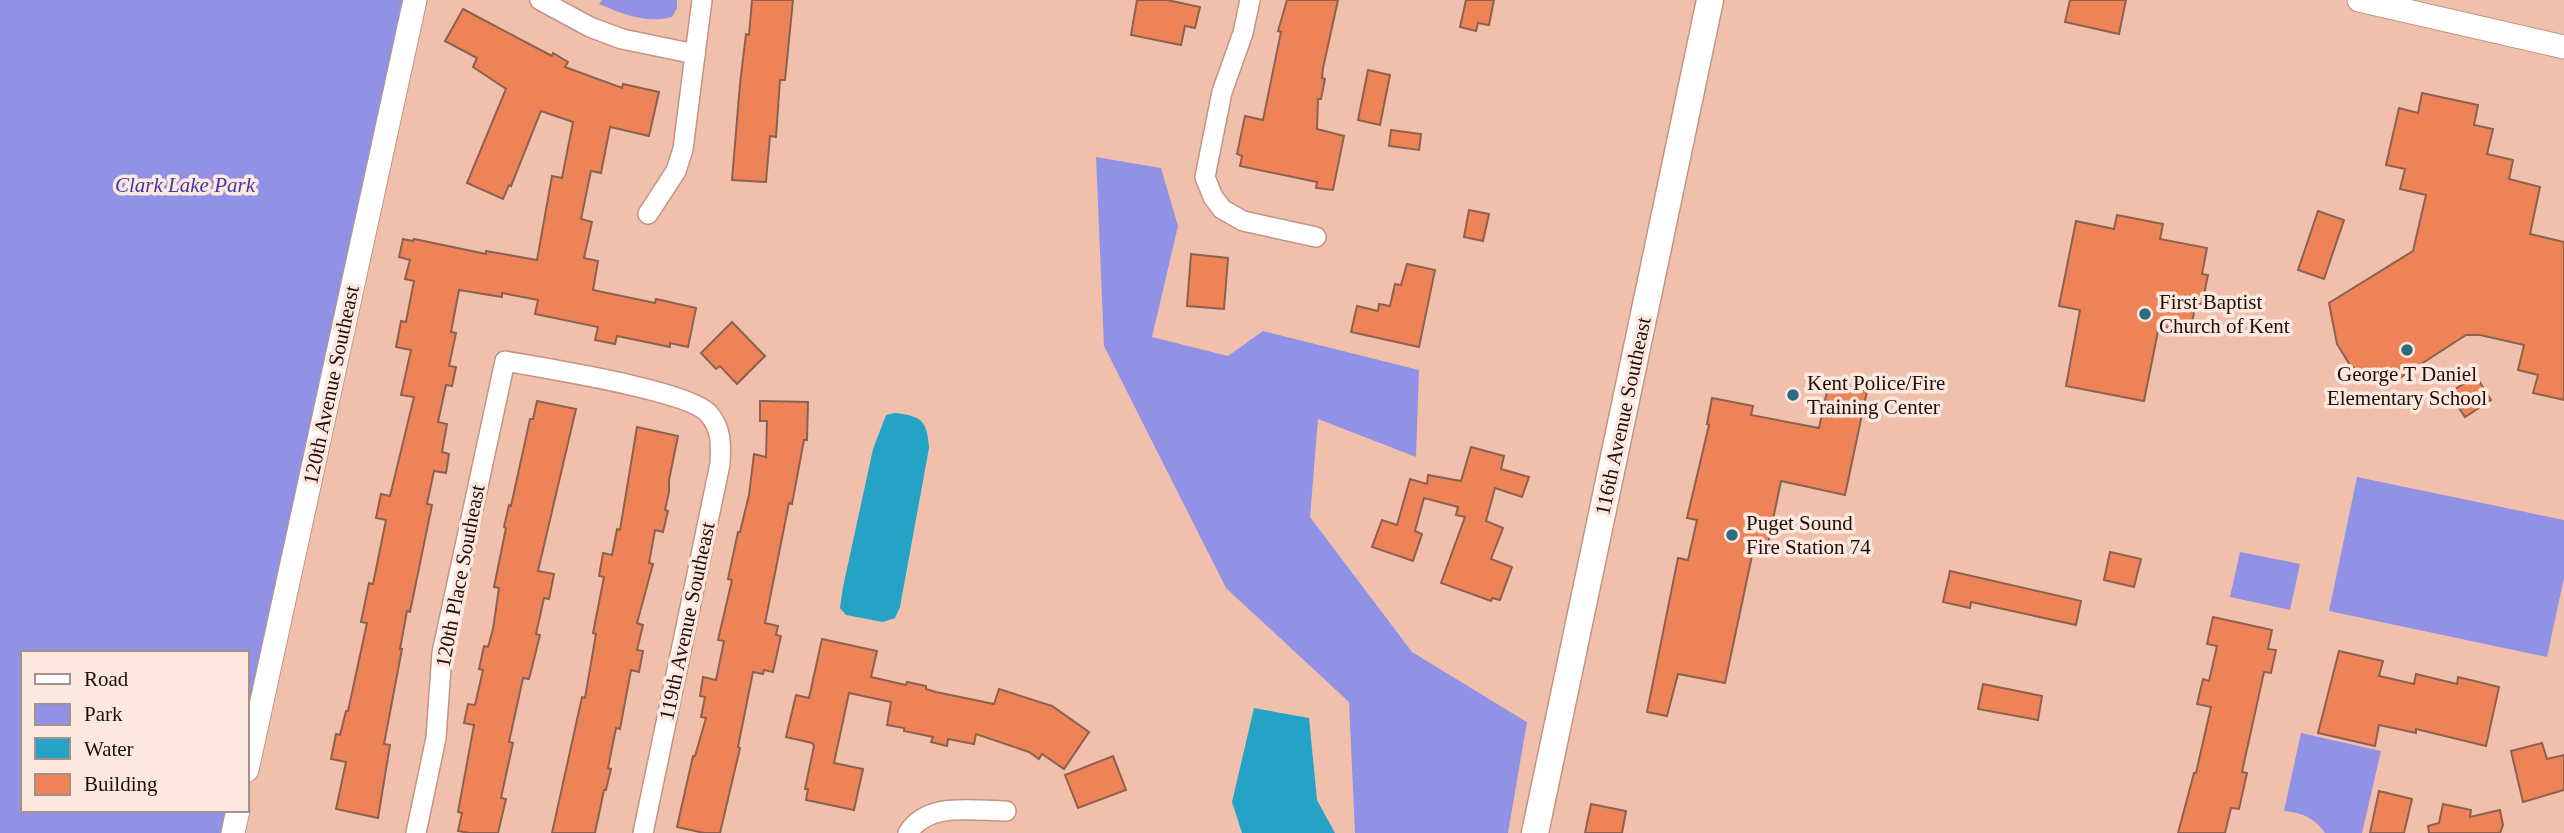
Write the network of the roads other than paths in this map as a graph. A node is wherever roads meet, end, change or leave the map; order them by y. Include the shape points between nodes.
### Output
1 (415, 0) edge
2 (540, 0) edge
3 (702, 0) edge
4 (1250, 0) edge
5 (1710, 0) edge
6 (2364, 0) edge
7 (2564, 47) edge
8 (695, 54) junction
9 (648, 214) dead end
10 (1316, 237) dead end
11 (505, 361) joint
12 (248, 765) edge
13 (1006, 811) dead end
14 (238, 812) edge
15 (233, 833) edge
16 (416, 833) edge
17 (643, 833) edge
18 (908, 833) edge
19 (1535, 833) edge

1 - 12 street, 120th Avenue Southeast
2 - 8 street via 622,39
3 - 8 street
4 - 10 street via 1222,92 1205,177 1222,209 1243,221
5 - 19 main road, 116th Avenue Southeast
6 - 7 street
8 - 9 street via 684,149 676,171
11 - 16 street, 120th Place Southeast via 442,653 436,738
11 - 17 street, 119th Avenue Southeast via 669,394 707,412 721,434 720,464
13 - 18 street via 943,810 920,817
14 - 15 street

